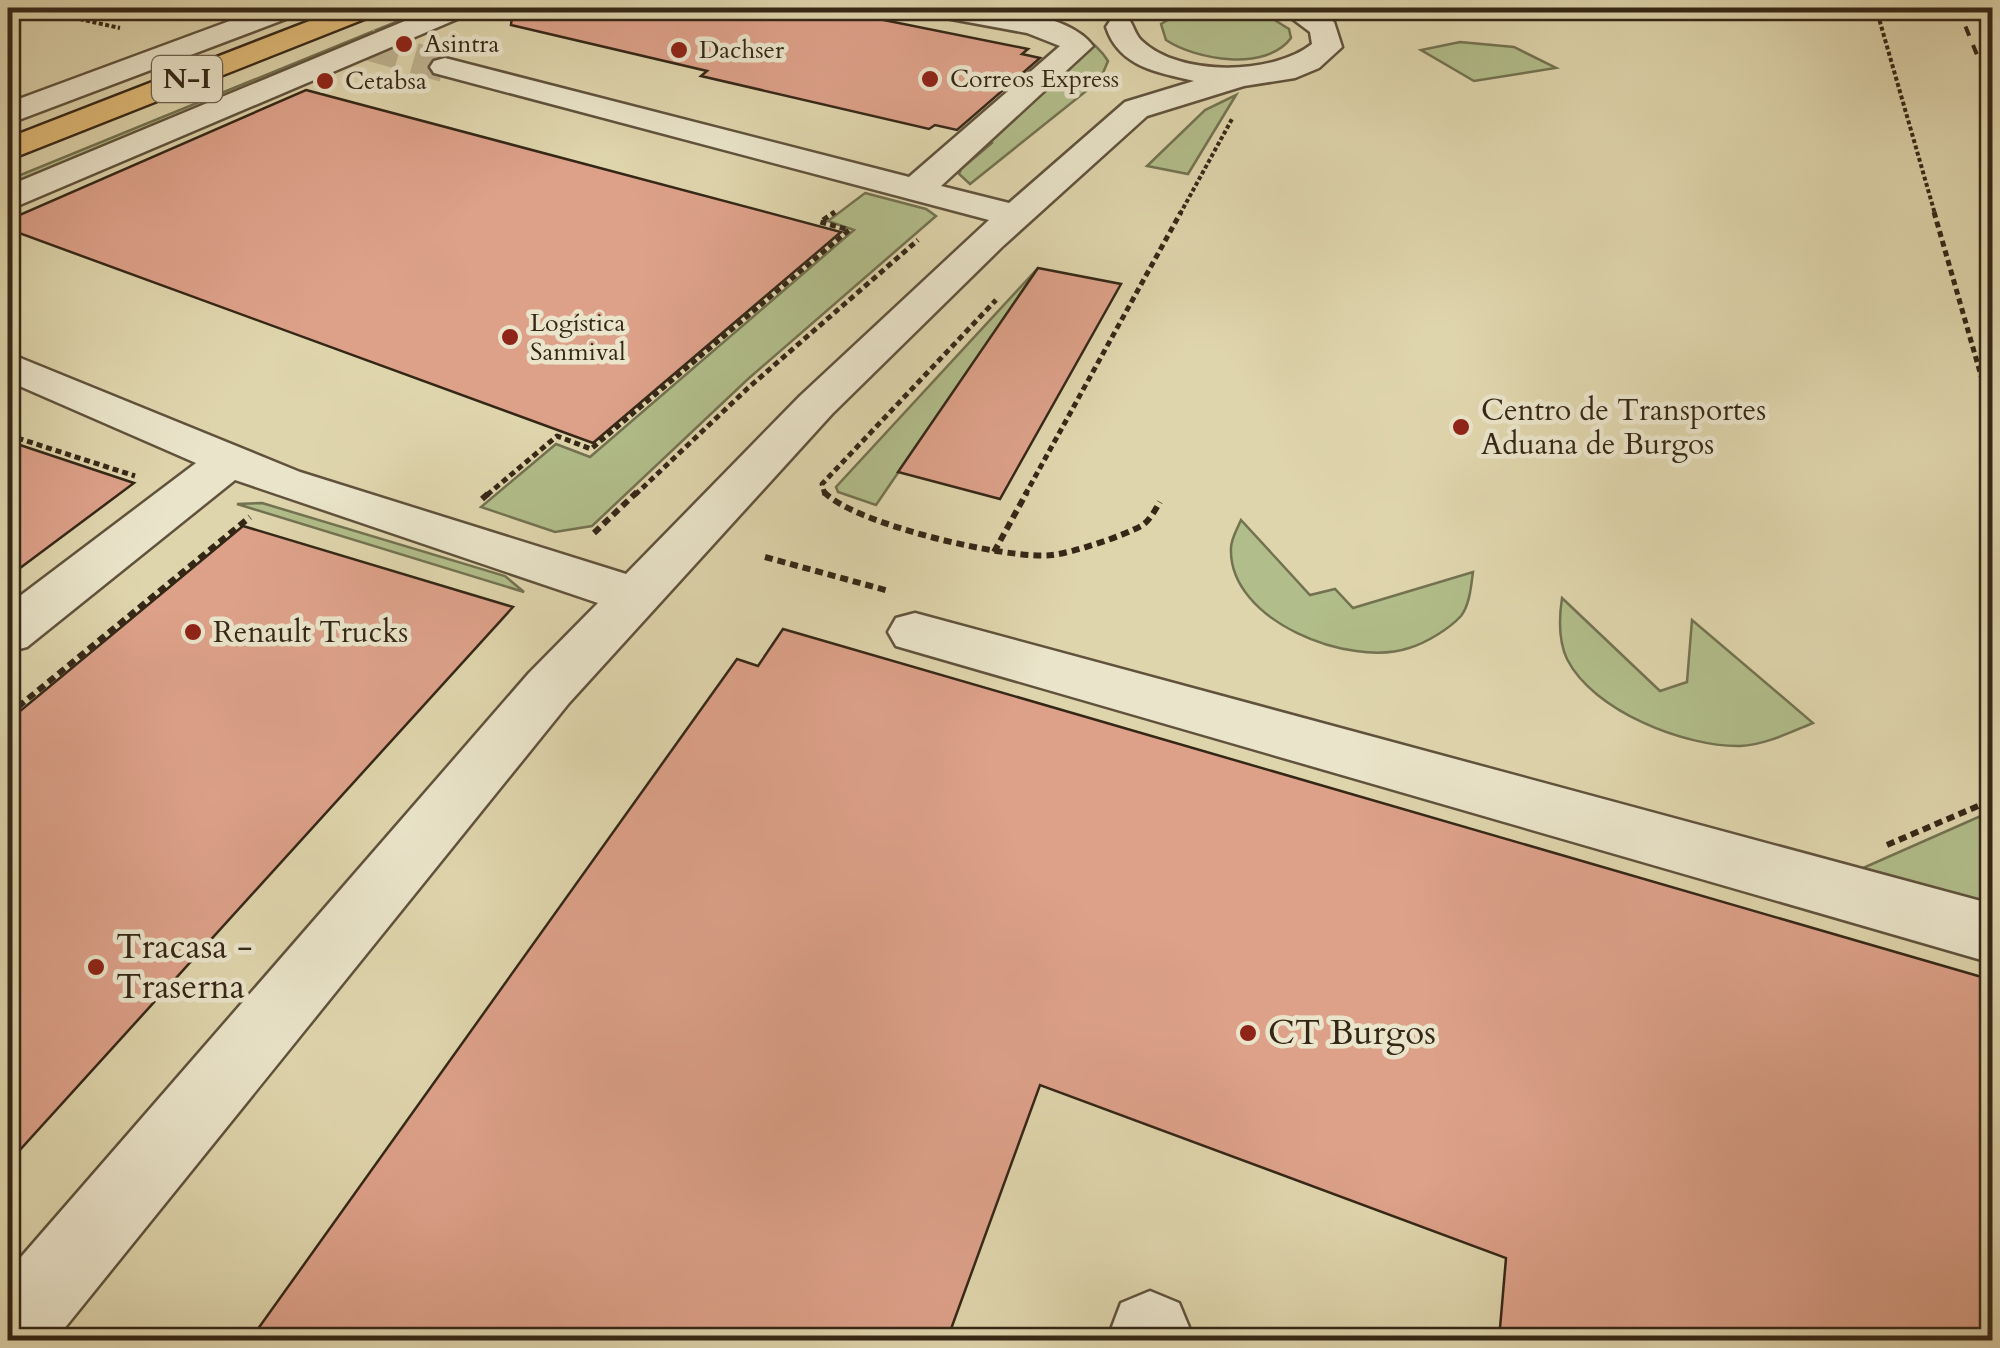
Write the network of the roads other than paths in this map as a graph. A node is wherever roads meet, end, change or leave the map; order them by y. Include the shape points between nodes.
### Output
1 (289, 8) edge
2 (322, 8) tunnel mouth
3 (367, 8) tunnel mouth
4 (401, 8) tunnel mouth
5 (459, 8) edge
6 (934, 8) edge
7 (1038, 8) edge
8 (1299, 9) edge
9 (1131, 29) edge
10 (445, 67) tunnel mouth
11 (1243, 76) junction
12 (8, 80) edge
13 (68, 91) junction
14 (1136, 109) junction
15 (8, 114) edge
16 (8, 129) edge
17 (8, 150) edge
18 (8, 166) edge
19 (917, 189) junction
20 (8, 198) edge
21 (1016, 216) junction
22 (8, 366) edge
23 (228, 462) junction
24 (635, 596) junction
25 (915, 632) dead end
26 (8, 633) edge
27 (1992, 934) edge
28 (8, 1334) edge

1 - 13 street
2 - 16 highway, N-I
3 - 17 highway, N-I
4 - 18 street
5 - 20 street via 382,49
6 - 19 street via 1050,30 1078,46
7 - 9 street
8 - 11 street via 1328,38 1319,56 1289,70
9 - 11 street via 1182,70
9 - 14 street via 1140,76
10 - 19 street
11 - 14 street
12 - 13 street
13 - 15 street
14 - 21 street
19 - 21 street
21 - 24 street via 816,404
22 - 23 street
23 - 24 street
23 - 26 street
24 - 28 street via 549,688
25 - 27 street

